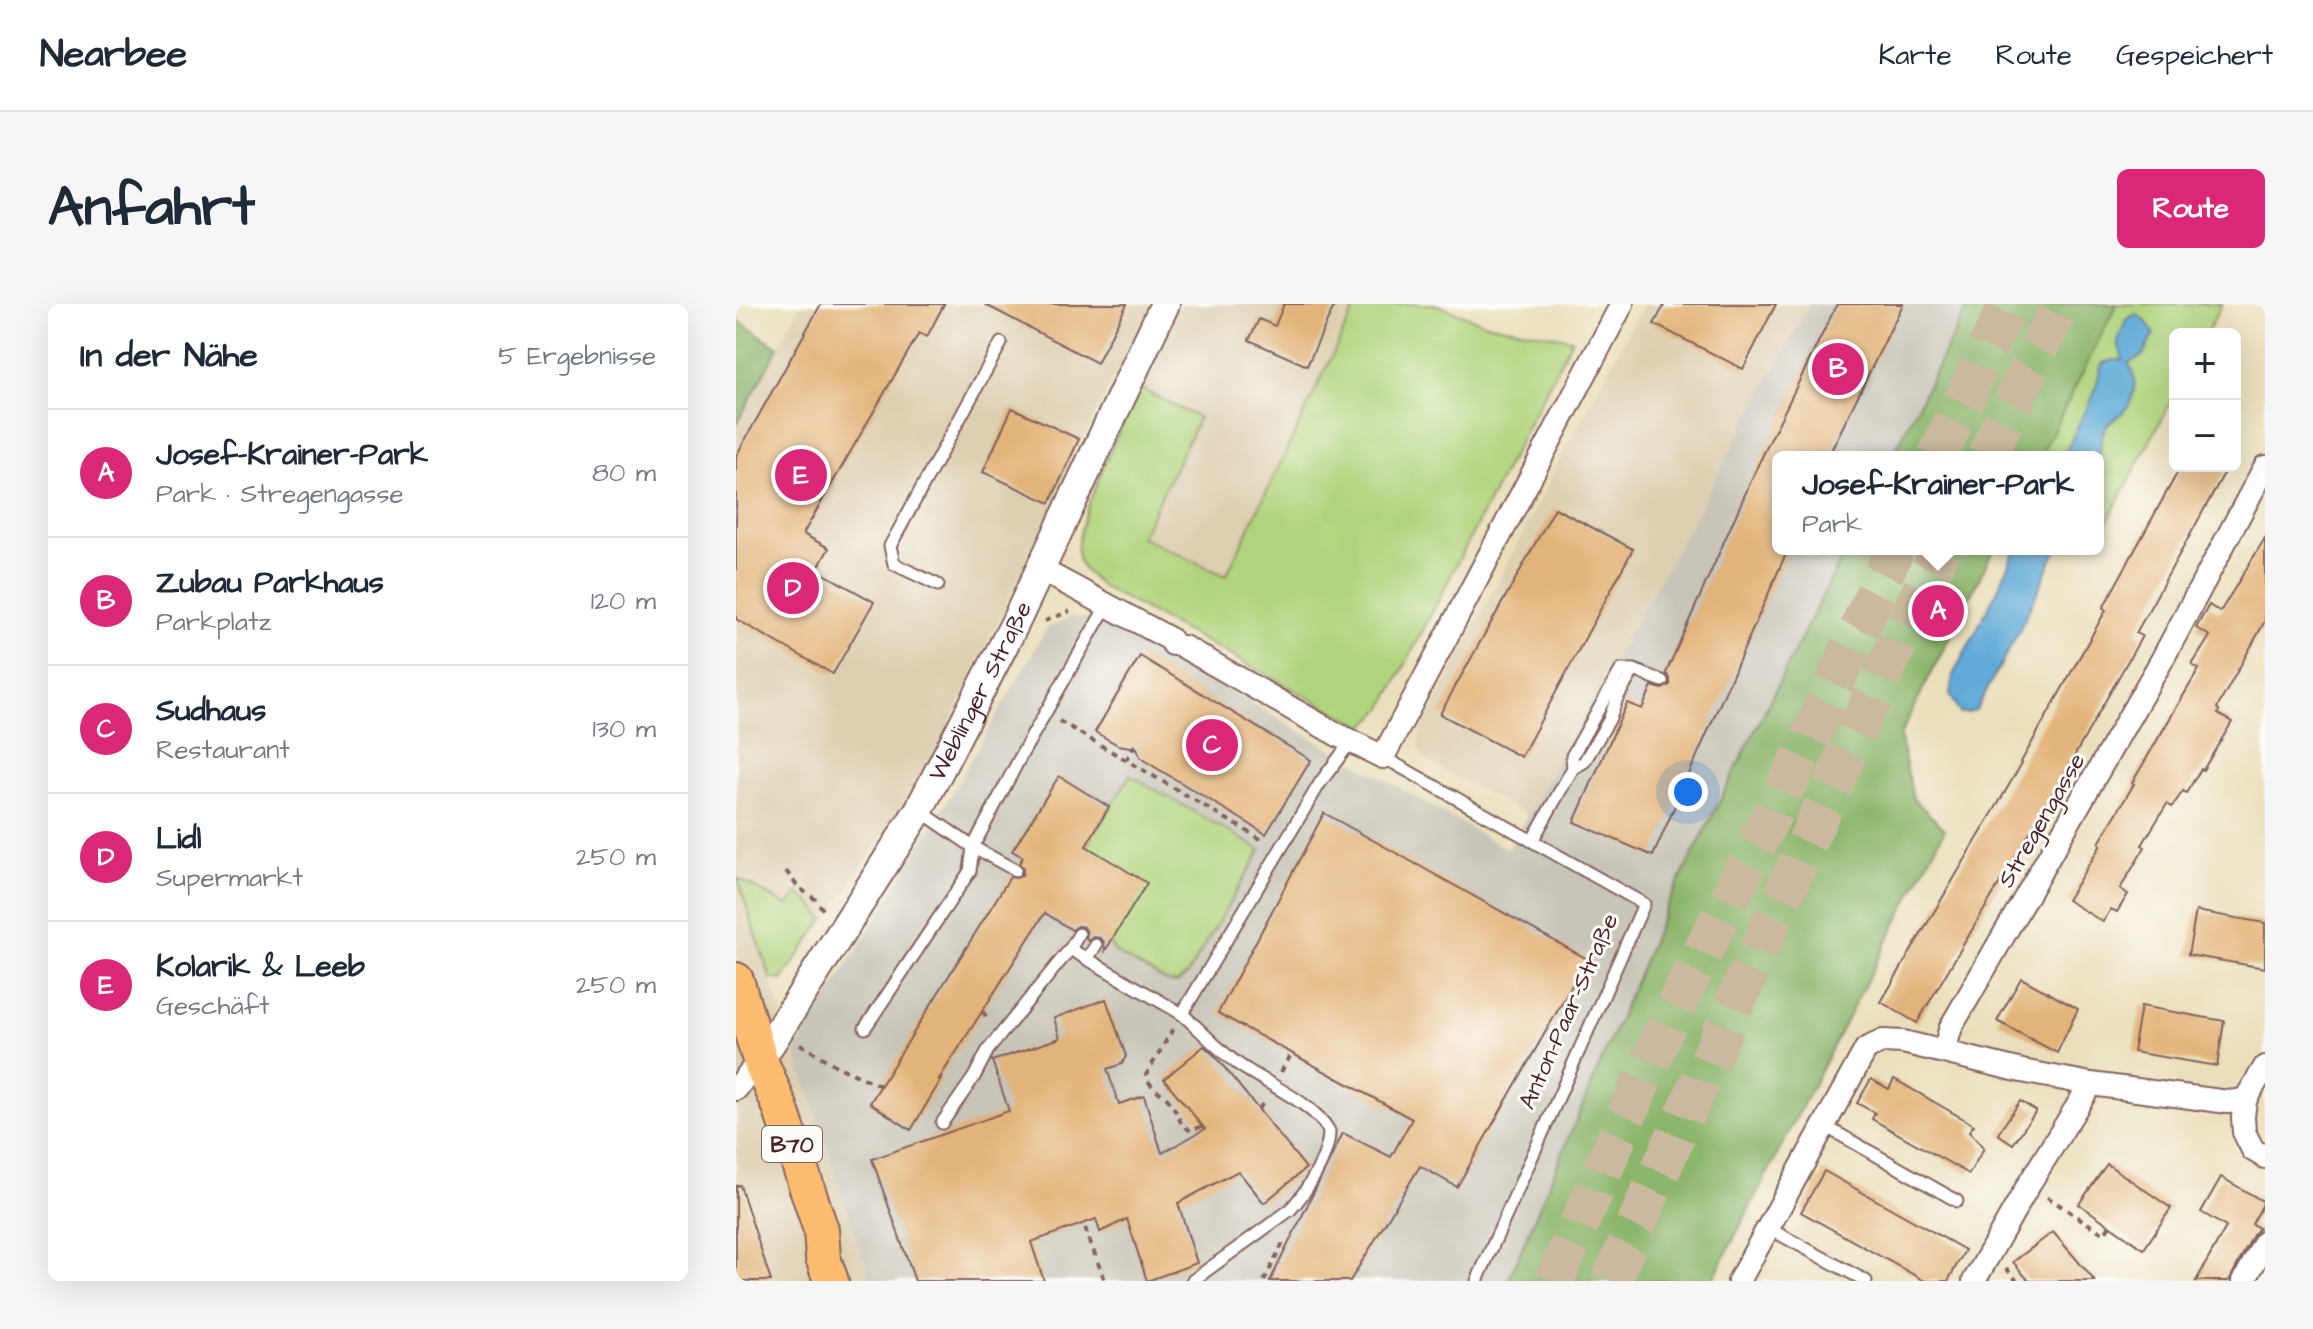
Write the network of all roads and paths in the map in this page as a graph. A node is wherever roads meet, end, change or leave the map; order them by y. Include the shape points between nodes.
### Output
1 (1165, 304) edge
2 (1622, 304) edge
3 (1001, 343) dead end
4 (2265, 467) edge
5 (1040, 569) junction
6 (938, 585) dead end
7 (1107, 605) junction
8 (1634, 670) junction
9 (1662, 681) dead end
10 (1046, 713) junction
11 (1352, 740) junction
12 (1135, 745) dead end
13 (1383, 757) junction
14 (1126, 760) junction
15 (1573, 768) junction
16 (919, 810) junction
17 (1532, 841) junction
18 (973, 847) junction
19 (1280, 850) junction
20 (1015, 870) dead end
21 (786, 871) dead end
22 (826, 922) dead end
23 (1079, 934) dead end
24 (1096, 945) dead end
25 (1070, 949) junction
26 (1087, 959) junction
27 (736, 980) edge
28 (1182, 1014) junction
29 (865, 1028) dead end
30 (802, 1045) dead end
31 (1944, 1051) junction
32 (760, 1060) junction
33 (2265, 1067) edge
34 (2091, 1084) junction
35 (881, 1086) dead end
36 (736, 1089) edge
37 (2245, 1100) junction
38 (942, 1123) dead end
39 (1823, 1125) junction
40 (1202, 1126) dead end
41 (2265, 1157) edge
42 (2029, 1184) junction
43 (1957, 1201) dead end
44 (1280, 1217) junction
45 (2110, 1225) dead end
46 (1085, 1228) dead end
47 (1768, 1228) junction
48 (2265, 1242) edge
49 (831, 1281) edge
50 (1105, 1281) edge
51 (1192, 1281) edge
52 (1264, 1281) edge
53 (1477, 1281) edge
54 (1739, 1281) edge
55 (1866, 1281) edge
56 (1974, 1281) edge
57 (2244, 1281) edge

1 - 5 street, Weblinger Straße
2 - 13 street
3 - 6 lane via 890,546 894,564
4 - 31 street, Stregengasse via 2162,660 1951,1027
5 - 7 street, Anton-Paar-Straße
5 - 16 street, Weblinger Straße
7 - 10 lane
7 - 11 street, Anton-Paar-Straße
8 - 9 lane
8 - 15 lane via 1617,698 1614,720 1584,762
8 - 15 lane via 1621,670 1616,677 1572,756
10 - 14 path
10 - 18 lane
11 - 13 street, Anton-Paar-Straße
11 - 19 lane
12 - 14 path
13 - 17 lane, Anton-Paar-Straße
14 - 19 path
15 - 17 lane
16 - 18 lane
16 - 32 street, Weblinger Straße
17 - 53 lane, Anton-Paar-Straße via 1644,904
18 - 20 lane
18 - 29 lane via 970,871
19 - 28 lane
21 - 22 path via 815,899
23 - 25 lane
24 - 26 lane
25 - 26 lane
25 - 38 lane via 993,1043
26 - 28 lane
27 - 32 main road, B70
28 - 40 path via 1146,1075 1149,1086 1173,1105 1185,1128
28 - 44 lane via 1238,1064 1318,1116 1329,1131 1311,1181
30 - 35 path
31 - 34 street
31 - 39 street via 1895,1041 1875,1043 1866,1049
32 - 36 street
32 - 49 main road, B70 via 821,1230
33 - 37 street
34 - 37 street
34 - 42 street
37 - 41 street via 2244,1132 2253,1150
39 - 43 lane
39 - 47 street
42 - 45 path via 2104,1234
42 - 56 street
44 - 51 lane
44 - 52 path via 1282,1245
46 - 50 path
47 - 54 street
47 - 55 lane
48 - 57 street

